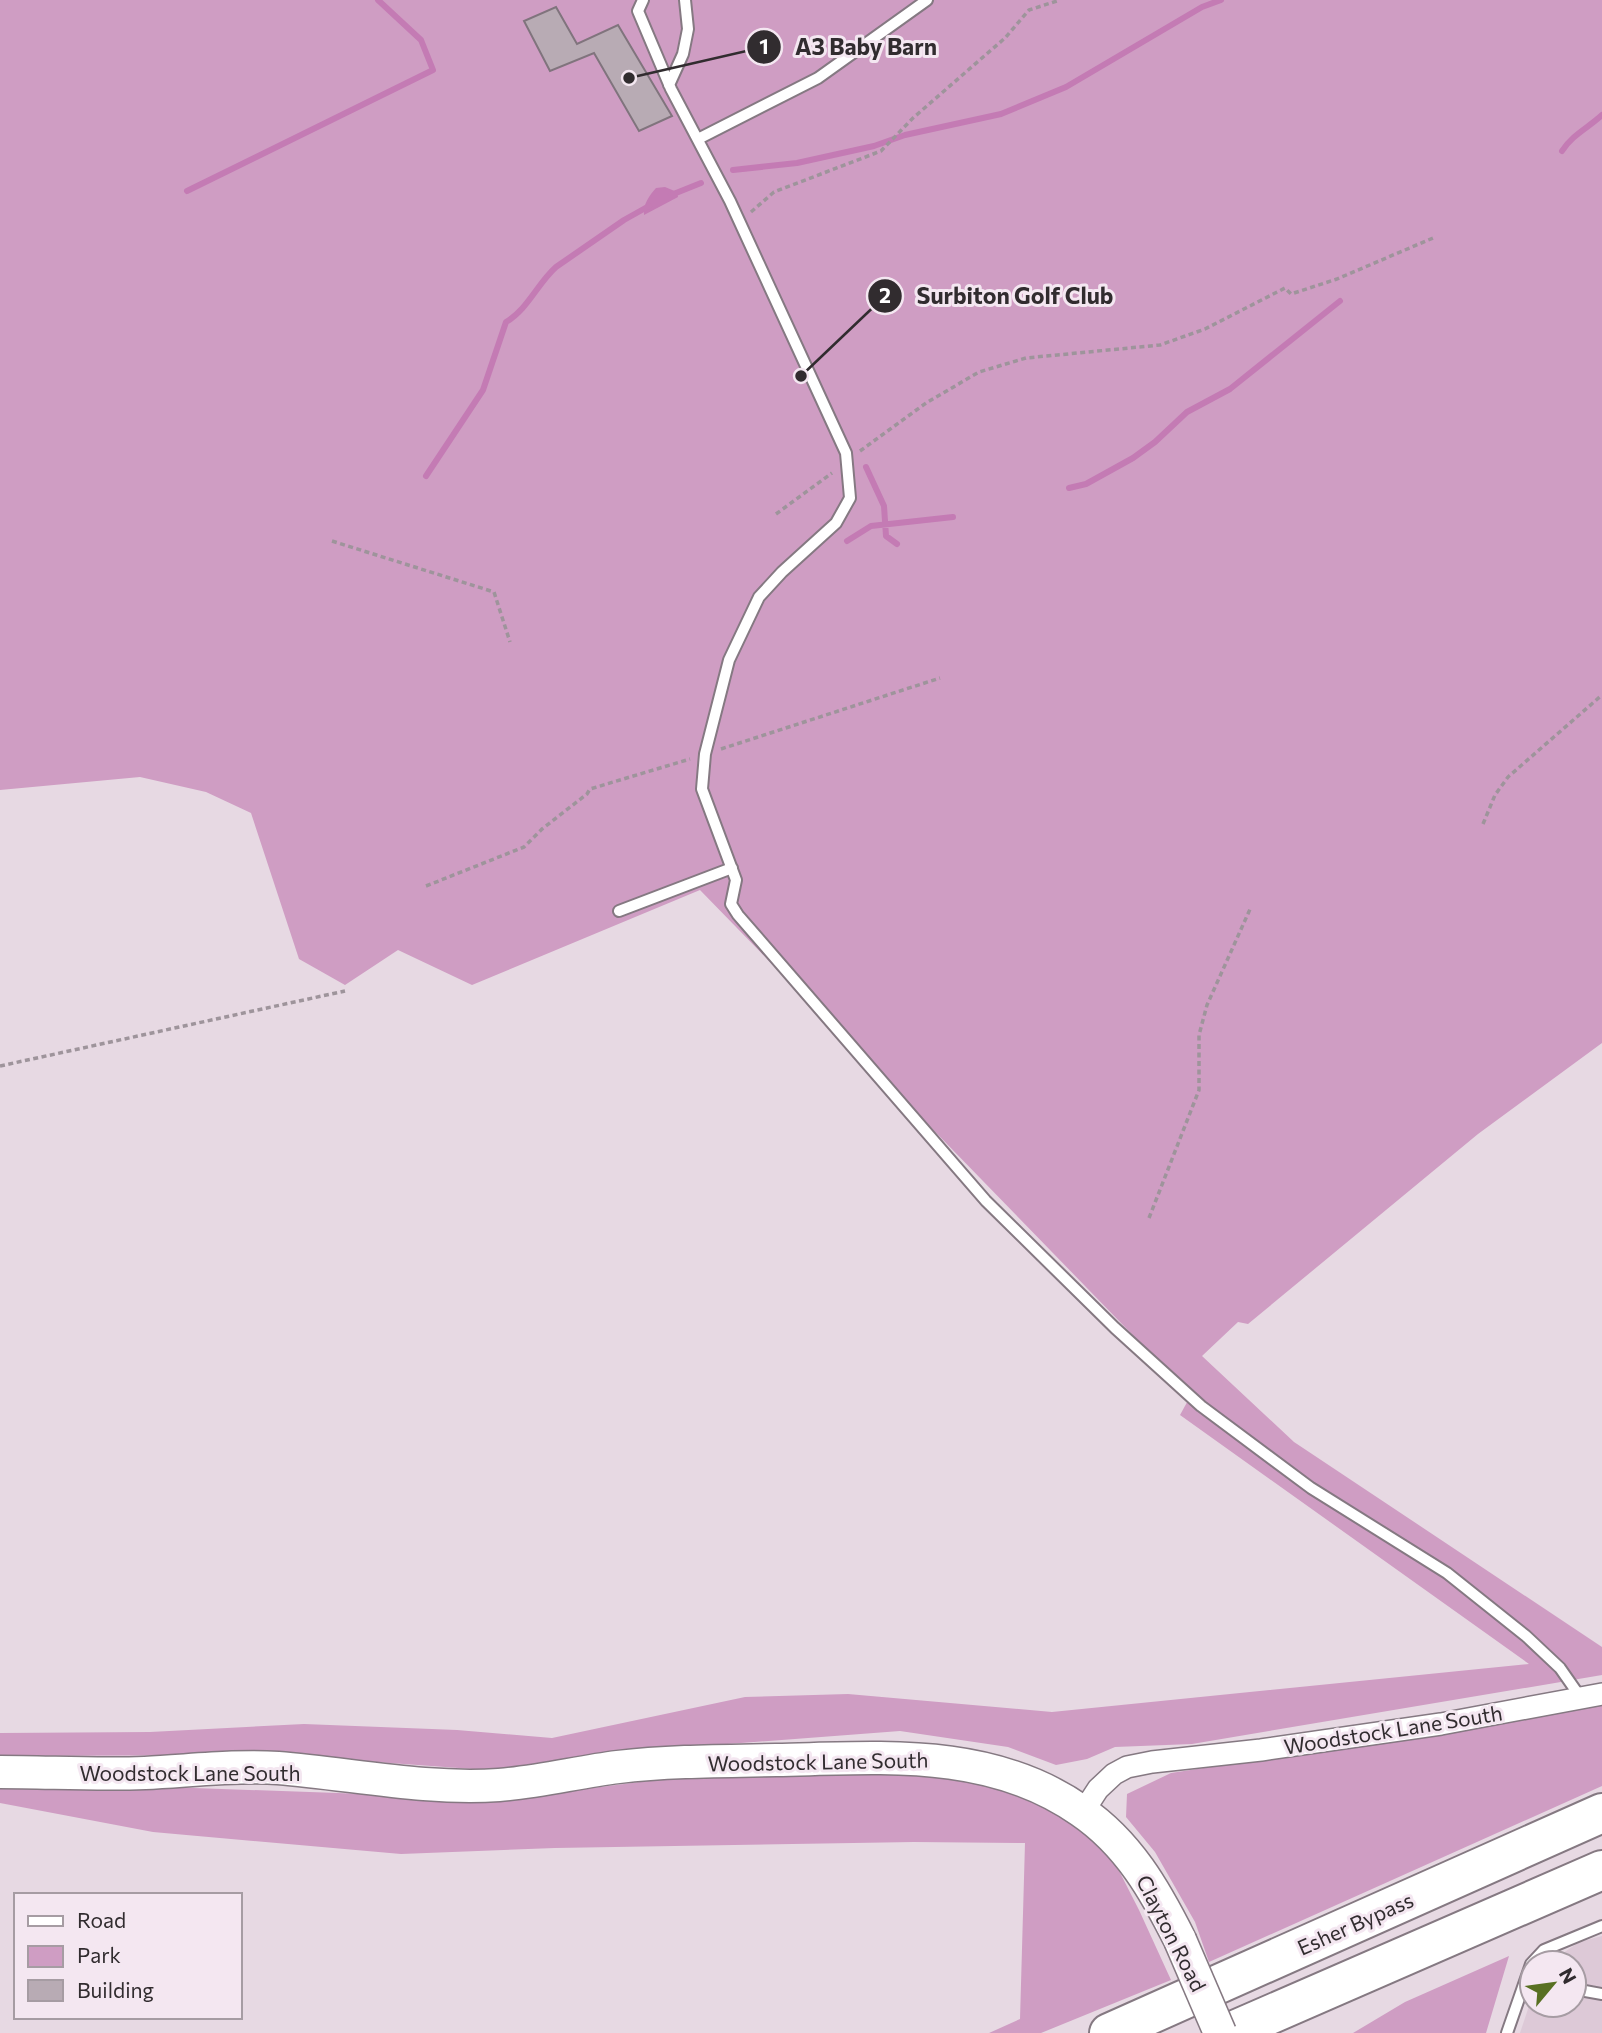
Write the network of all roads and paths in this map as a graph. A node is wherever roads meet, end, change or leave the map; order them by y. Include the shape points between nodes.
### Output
1 (643, 0) edge
2 (685, 0) edge
3 (927, 0) edge
4 (1060, 0) edge
5 (669, 85) junction
6 (698, 139) junction
7 (739, 222) junction
8 (1433, 239) dead end
9 (852, 458) dead end
10 (841, 466) dead end
11 (776, 514) dead end
12 (332, 541) dead end
13 (510, 642) dead end
14 (940, 678) dead end
15 (1602, 695) edge
16 (705, 754) junction
17 (1483, 824) dead end
18 (732, 868) junction
19 (426, 886) dead end
20 (1251, 908) dead end
21 (619, 911) dead end
22 (345, 991) dead end
23 (0, 1066) edge
24 (1149, 1217) dead end
25 (1592, 1696) edge
26 (0, 1772) edge
27 (1083, 1812) junction
28 (1602, 1813) edge
29 (1602, 1870) edge
30 (1602, 1926) edge
31 (1546, 1949) edge
32 (1518, 2007) edge
33 (1109, 2033) edge
34 (1220, 2033) edge
35 (1228, 2033) edge
36 (1507, 2033) edge

1 - 5 lane via 638,11
2 - 5 lane via 688,29
3 - 6 lane via 818,78
4 - 7 path via 1029,10 881,151 774,192
5 - 6 lane
6 - 7 lane
7 - 16 lane via 846,453 850,498 836,523 759,597 729,660
8 - 9 path via 1337,279 1291,294 1286,288 1205,329 1160,345 1026,358 979,372 926,403
10 - 11 path
12 - 13 path via 494,592
14 - 16 path
15 - 17 path via 1508,777
16 - 18 lane via 702,789
16 - 19 path via 590,789 524,847
18 - 21 lane
18 - 25 lane via 736,880 731,904 738,915 986,1201 1115,1328 1201,1406 1311,1488 1447,1573
20 - 24 path via 1207,1005 1199,1035 1199,1090
22 - 23 path
25 - 27 street, Woodstock Lane South via 1441,1724 1127,1767 1098,1789
26 - 27 street, Woodstock Lane South via 275,1768 420,1784 499,1785 621,1766 898,1757 948,1760 1001,1772 1052,1792
27 - 34 street, Clayton Road, bridge via 1111,1835 1151,1884
28 - 33 highway, Esher Bypass
29 - 35 highway
30 - 31 lane
32 - 36 lane

